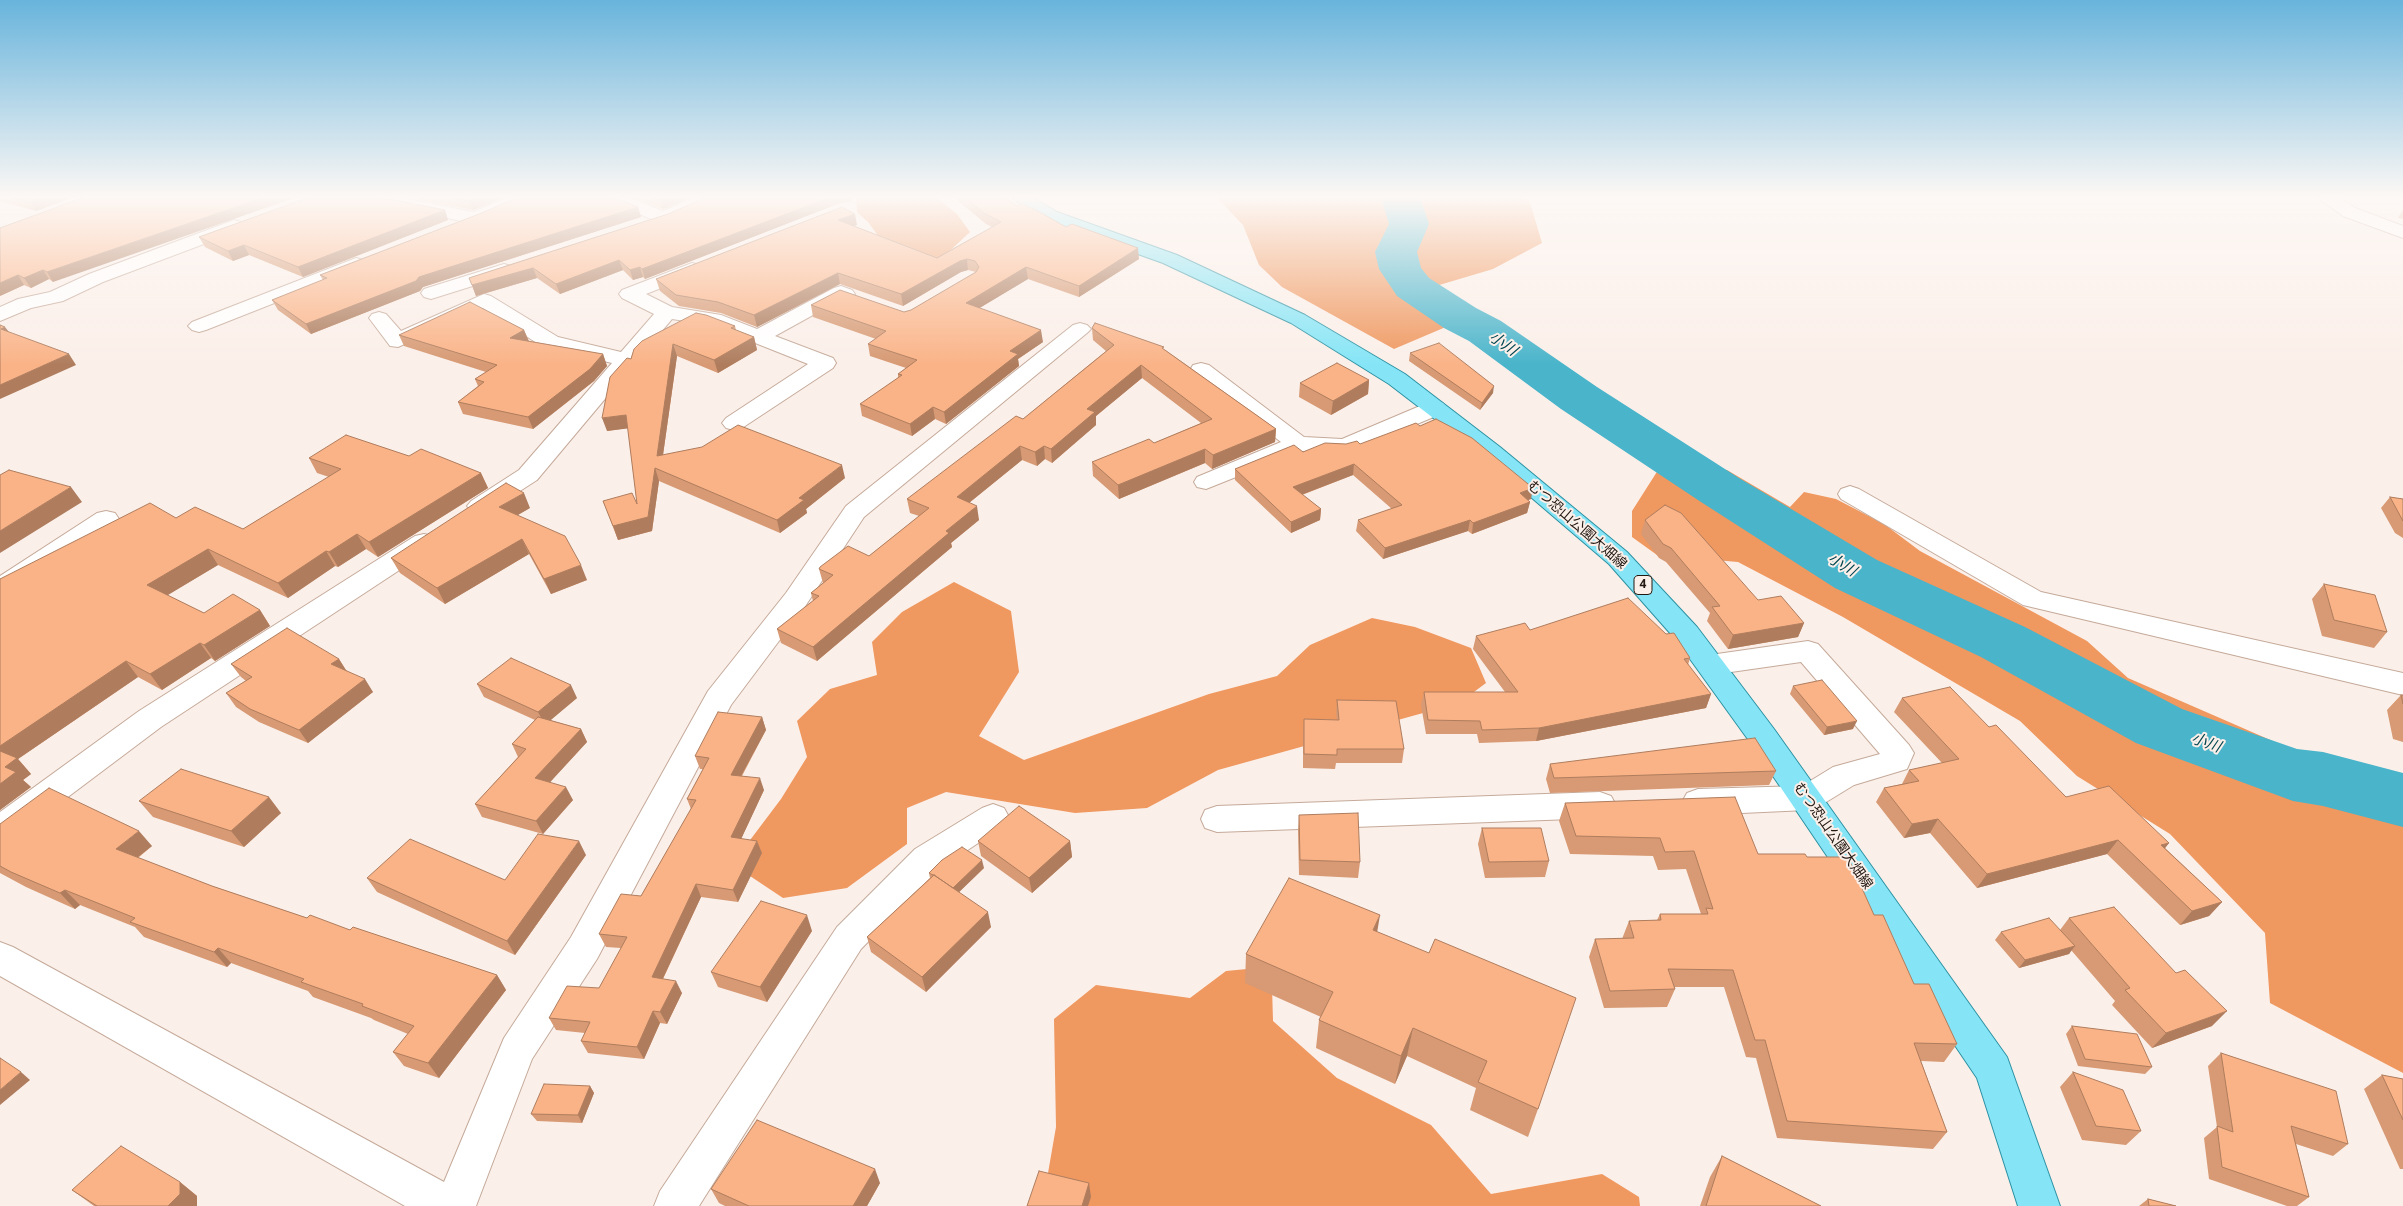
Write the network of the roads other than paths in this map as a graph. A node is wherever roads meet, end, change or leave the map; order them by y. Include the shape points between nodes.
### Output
1 (161, 253) edge
2 (1152, 253) edge
3 (374, 257) edge
4 (712, 261) edge
5 (523, 264) edge
6 (431, 293) dead end
7 (859, 299) edge
8 (667, 312) junction
9 (0, 315) edge
10 (379, 318) dead end
11 (199, 326) dead end
12 (1080, 329) dead end
13 (757, 338) junction
14 (626, 360) junction
15 (1201, 370) dead end
16 (1435, 408) junction
17 (734, 423) dead end
18 (1298, 444) junction
19 (1206, 482) dead end
20 (1850, 494) dead end
21 (106, 518) dead end
22 (0, 588) edge
23 (1710, 665) junction
24 (2403, 684) edge
25 (1807, 798) junction
26 (1667, 803) edge
27 (1627, 804) edge
28 (993, 817) dead end
29 (1217, 819) dead end
30 (0, 830) edge
31 (0, 958) edge
32 (446, 1206) edge
33 (455, 1206) edge
34 (675, 1206) edge
35 (2039, 1206) edge

1 - 9 street via 56,297 26,303
2 - 16 main road, むつ恐山公園大畑線 / 4 via 1298,318 1397,379
3 - 11 street
4 - 8 street via 629,294
5 - 6 street
7 - 13 street via 841,292
8 - 13 street via 714,319
8 - 14 street
10 - 14 street via 398,341 484,300 551,342
12 - 33 street via 855,512 796,599 719,699 584,948 517,1050
13 - 17 street via 826,363
14 - 30 street via 528,475 150,719
15 - 18 street
16 - 18 street via 1345,446
16 - 23 main road, むつ恐山公園大畑線 / 4 via 1618,558 1687,634
18 - 19 street
20 - 24 street via 2033,599
21 - 22 street
23 - 25 main road, むつ恐山公園大畑線 / 4
23 - 25 street via 1808,651 1898,753 1896,761 1844,776
25 - 26 street
25 - 35 main road, むつ恐山公園大畑線 / 4 via 1994,1070
27 - 29 street
28 - 34 street via 927,860 849,938
31 - 32 street

